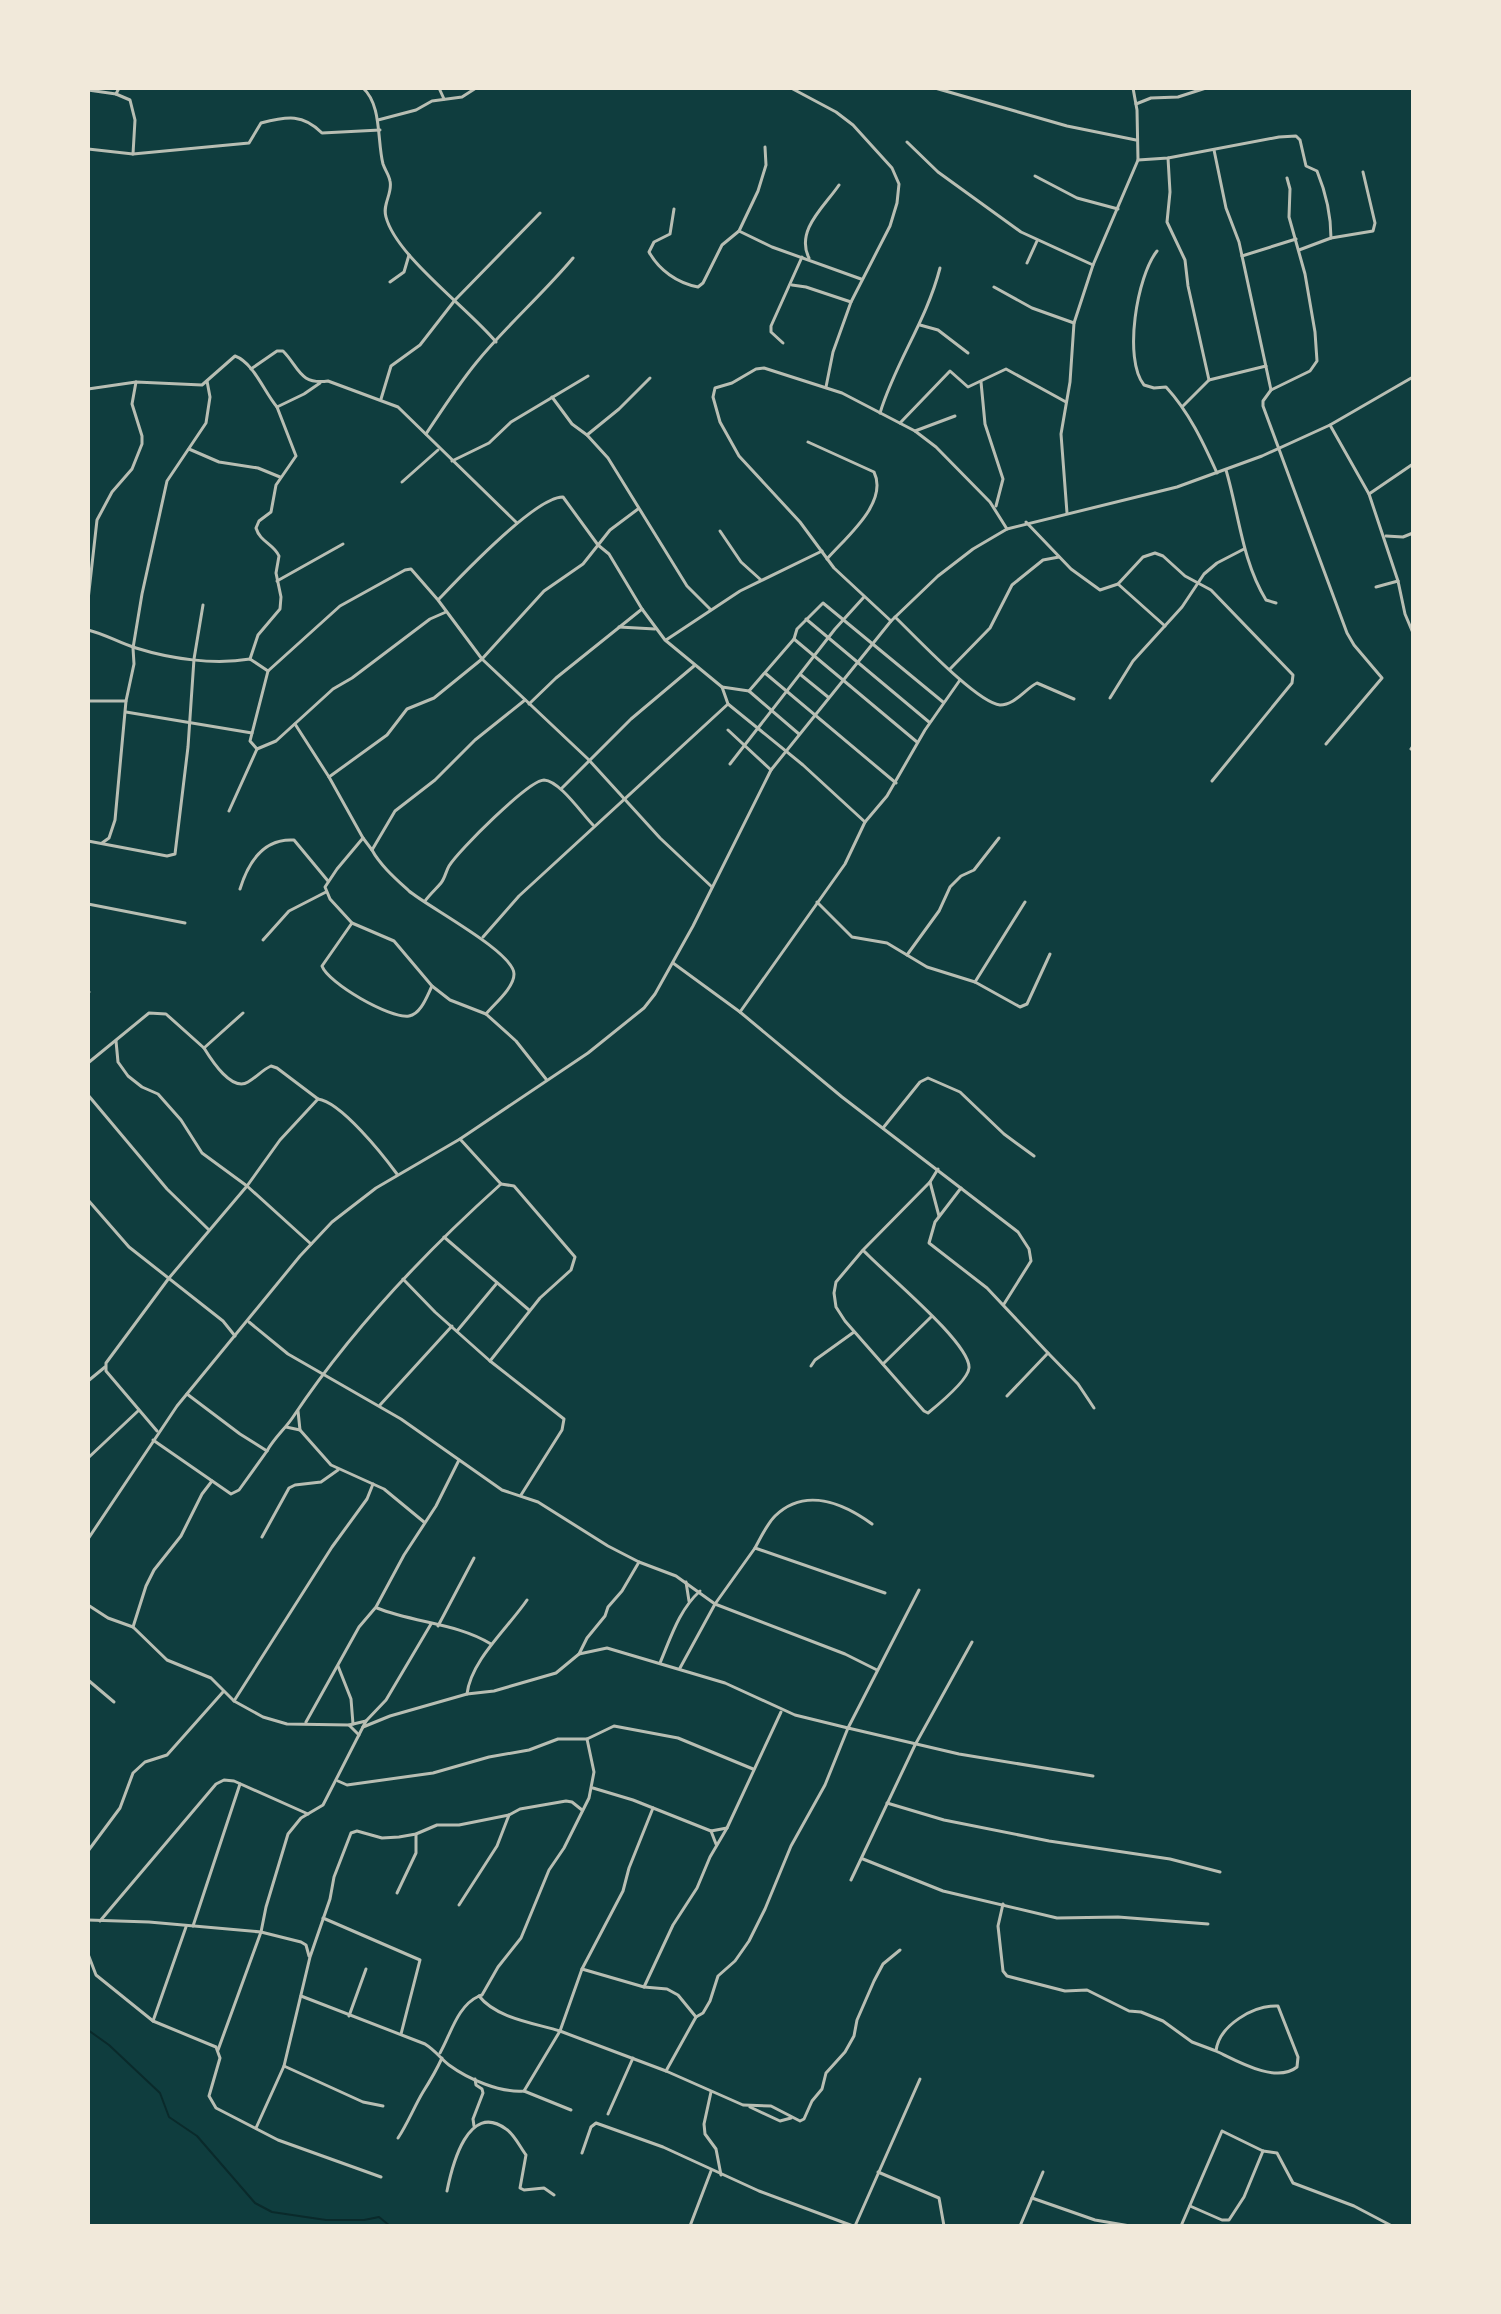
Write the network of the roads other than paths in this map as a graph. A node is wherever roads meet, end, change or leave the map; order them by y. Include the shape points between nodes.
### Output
1 (119, 88) edge
2 (363, 88) edge
3 (439, 88) edge
4 (476, 88) edge
5 (791, 88) edge
6 (935, 88) edge
7 (1133, 88) edge
8 (1206, 88) edge
9 (88, 90) edge
10 (116, 94) junction
11 (444, 99) junction
12 (1136, 104) junction
13 (378, 120) junction
14 (380, 130) junction
15 (1136, 140) junction
16 (907, 142) dead end
17 (765, 147) dead end
18 (88, 149) edge
19 (1214, 150) junction
20 (133, 154) junction
21 (1168, 158) junction
22 (1138, 160) junction
23 (1363, 172) dead end
24 (1035, 176) dead end
25 (1287, 178) dead end
26 (839, 185) dead end
27 (674, 209) dead end
28 (1118, 209) junction
29 (540, 213) dead end
30 (739, 231) junction
31 (1331, 238) junction
32 (1296, 239) junction
33 (1037, 241) junction
34 (1299, 250) junction
35 (1157, 251) dead end
36 (409, 255) junction
37 (1242, 256) junction
38 (802, 257) junction
39 (573, 258) dead end
40 (810, 259) junction
41 (1027, 263) dead end
42 (1093, 265) junction
43 (940, 268) dead end
44 (861, 279) junction
45 (390, 282) dead end
46 (792, 285) junction
47 (994, 287) dead end
48 (455, 300) junction
49 (851, 302) junction
50 (1074, 323) junction
51 (920, 325) junction
52 (496, 342) junction
53 (783, 343) dead end
54 (968, 353) dead end
55 (1266, 366) junction
56 (251, 369) junction
57 (588, 376) dead end
58 (1413, 377) edge
59 (650, 378) dead end
60 (1209, 380) junction
61 (207, 381) junction
62 (136, 382) junction
63 (981, 382) junction
64 (320, 383) junction
65 (826, 387) junction
66 (88, 389) edge
67 (1271, 390) junction
68 (552, 397) junction
69 (381, 399) junction
70 (1066, 402) junction
71 (277, 407) junction
72 (1182, 407) junction
73 (880, 413) junction
74 (955, 416) dead end
75 (900, 423) junction
76 (1330, 425) junction
77 (915, 431) junction
78 (426, 434) junction
79 (587, 435) junction
80 (808, 442) dead end
81 (1279, 448) junction
82 (189, 449) junction
83 (439, 449) junction
84 (452, 461) junction
85 (1413, 464) edge
86 (1225, 469) junction
87 (1217, 473) junction
88 (280, 477) junction
89 (402, 482) dead end
90 (1369, 494) junction
91 (995, 507) junction
92 (638, 509) junction
93 (1067, 513) junction
94 (1026, 522) junction
95 (517, 523) junction
96 (1007, 529) junction
97 (720, 531) dead end
98 (1413, 533) edge
99 (1384, 536) junction
100 (343, 544) dead end
101 (598, 545) junction
102 (1244, 549) junction
103 (822, 551) junction
104 (1059, 557) junction
105 (827, 559) junction
106 (761, 580) junction
107 (277, 581) junction
108 (1198, 581) junction
109 (1398, 581) junction
110 (1118, 584) junction
111 (1376, 587) dead end
112 (864, 597) junction
113 (88, 600) edge
114 (438, 600) junction
115 (1276, 603) dead end
116 (203, 605) dead end
117 (642, 609) junction
118 (710, 609) junction
119 (446, 612) junction
120 (806, 619) junction
121 (893, 619) junction
122 (842, 620) junction
123 (1165, 626) junction
124 (618, 628) junction
125 (655, 629) junction
126 (88, 630) edge
127 (1413, 633) edge
128 (829, 638) junction
129 (794, 639) junction
130 (665, 640) junction
131 (872, 645) junction
132 (133, 648) junction
133 (815, 656) junction
134 (194, 659) junction
135 (250, 659) junction
136 (482, 659) junction
137 (857, 661) junction
138 (694, 666) junction
139 (950, 669) junction
140 (268, 671) junction
141 (765, 673) junction
142 (801, 675) junction
143 (843, 678) junction
144 (960, 680) junction
145 (722, 687) junction
146 (749, 691) junction
147 (788, 692) junction
148 (828, 697) junction
149 (1110, 698) dead end
150 (1074, 699) dead end
151 (525, 700) junction
152 (88, 701) edge
153 (126, 701) junction
154 (944, 703) junction
155 (529, 704) junction
156 (728, 704) junction
157 (125, 712) junction
158 (772, 712) junction
159 (814, 715) junction
160 (189, 722) junction
161 (295, 723) junction
162 (930, 723) junction
163 (760, 728) junction
164 (728, 730) dead end
165 (252, 733) junction
166 (799, 734) junction
167 (919, 743) junction
168 (1326, 744) dead end
169 (746, 746) junction
170 (257, 749) junction
171 (786, 750) junction
172 (588, 759) junction
173 (730, 764) dead end
174 (771, 770) junction
175 (329, 777) junction
176 (1212, 781) dead end
177 (896, 783) junction
178 (561, 789) junction
179 (623, 798) junction
180 (229, 811) dead end
181 (865, 822) junction
182 (593, 825) junction
183 (363, 838) junction
184 (999, 838) dead end
185 (88, 841) edge
186 (102, 843) junction
187 (372, 850) junction
188 (328, 881) junction
189 (712, 887) junction
190 (240, 889) dead end
191 (326, 892) junction
192 (425, 901) junction
193 (817, 902) junction
194 (1025, 902) dead end
195 (88, 904) edge
196 (185, 923) dead end
197 (352, 923) junction
198 (483, 937) junction
199 (263, 940) dead end
200 (1050, 954) dead end
201 (907, 955) junction
202 (673, 963) junction
203 (975, 982) junction
204 (432, 986) junction
205 (740, 1012) junction
206 (243, 1013) dead end
207 (486, 1014) junction
208 (116, 1041) junction
209 (204, 1048) junction
210 (88, 1063) edge
211 (546, 1079) junction
212 (88, 1095) edge
213 (318, 1099) junction
214 (883, 1128) junction
215 (460, 1139) junction
216 (1034, 1156) dead end
217 (938, 1169) junction
218 (397, 1174) junction
219 (930, 1182) junction
220 (501, 1184) junction
221 (247, 1186) junction
222 (961, 1188) junction
223 (88, 1200) edge
224 (939, 1216) junction
225 (209, 1229) junction
226 (444, 1237) junction
227 (311, 1244) junction
228 (863, 1250) junction
229 (169, 1278) junction
230 (403, 1279) junction
231 (497, 1283) junction
232 (1004, 1304) junction
233 (529, 1311) junction
234 (931, 1317) junction
235 (248, 1321) junction
236 (452, 1326) junction
237 (457, 1331) junction
238 (854, 1332) junction
239 (235, 1336) junction
240 (1048, 1353) junction
241 (490, 1361) junction
242 (882, 1365) junction
243 (811, 1366) dead end
244 (105, 1367) junction
245 (323, 1373) junction
246 (88, 1381) edge
247 (187, 1394) junction
248 (1007, 1396) dead end
249 (380, 1405) junction
250 (1094, 1408) dead end
251 (298, 1409) junction
252 (140, 1410) junction
253 (286, 1427) junction
254 (300, 1430) junction
255 (157, 1431) junction
256 (152, 1440) junction
257 (267, 1451) junction
258 (88, 1458) edge
259 (459, 1460) junction
260 (338, 1470) junction
261 (212, 1481) junction
262 (373, 1484) junction
263 (521, 1495) junction
264 (424, 1522) junction
265 (872, 1524) dead end
266 (262, 1537) dead end
267 (88, 1539) edge
268 (755, 1548) junction
269 (474, 1558) dead end
270 (639, 1562) junction
271 (686, 1581) junction
272 (919, 1590) dead end
273 (700, 1591) junction
274 (885, 1593) dead end
275 (527, 1600) dead end
276 (689, 1601) junction
277 (715, 1604) junction
278 (88, 1605) edge
279 (376, 1607) junction
280 (431, 1624) junction
281 (438, 1626) junction
282 (133, 1627) junction
283 (972, 1642) dead end
284 (491, 1644) junction
285 (579, 1654) junction
286 (660, 1663) junction
287 (337, 1665) junction
288 (680, 1668) junction
289 (877, 1670) junction
290 (88, 1680) edge
291 (223, 1692) junction
292 (467, 1694) junction
293 (234, 1701) junction
294 (114, 1702) dead end
295 (782, 1711) junction
296 (366, 1721) junction
297 (305, 1724) junction
298 (351, 1724) junction
299 (363, 1727) junction
300 (848, 1728) junction
301 (359, 1735) junction
302 (587, 1739) junction
303 (915, 1745) junction
304 (753, 1769) junction
305 (1093, 1776) dead end
306 (338, 1781) junction
307 (240, 1784) junction
308 (593, 1788) junction
309 (887, 1803) junction
310 (653, 1808) junction
311 (582, 1810) junction
312 (308, 1815) junction
313 (509, 1815) junction
314 (727, 1828) junction
315 (711, 1831) junction
316 (416, 1834) junction
317 (716, 1845) junction
318 (88, 1851) edge
319 (863, 1859) junction
320 (1220, 1872) dead end
321 (851, 1880) dead end
322 (397, 1893) dead end
323 (1003, 1904) junction
324 (459, 1905) dead end
325 (323, 1918) junction
326 (88, 1920) edge
327 (100, 1921) junction
328 (1208, 1924) dead end
329 (186, 1926) junction
330 (193, 1926) junction
331 (261, 1932) junction
332 (900, 1950) dead end
333 (88, 1954) edge
334 (310, 1957) junction
335 (366, 1969) dead end
336 (582, 1969) junction
337 (644, 1987) junction
338 (301, 1996) junction
339 (479, 1996) junction
340 (349, 2016) junction
341 (696, 2017) junction
342 (153, 2021) junction
343 (560, 2031) junction
344 (401, 2034) junction
345 (218, 2050) junction
346 (1216, 2051) junction
347 (441, 2056) junction
348 (633, 2058) junction
349 (284, 2066) junction
350 (666, 2071) junction
351 (476, 2079) junction
352 (920, 2079) dead end
353 (524, 2091) junction
354 (711, 2092) junction
355 (383, 2106) dead end
356 (750, 2107) junction
357 (571, 2110) dead end
358 (608, 2114) dead end
359 (791, 2118) junction
360 (474, 2126) junction
361 (256, 2128) junction
362 (398, 2138) dead end
363 (1263, 2151) junction
364 (582, 2153) dead end
365 (711, 2171) junction
366 (878, 2172) junction
367 (1043, 2172) dead end
368 (721, 2175) junction
369 (381, 2177) dead end
370 (447, 2191) dead end
371 (554, 2195) dead end
372 (1032, 2198) junction
373 (1190, 2206) junction
374 (690, 2226) edge
375 (854, 2226) edge
376 (944, 2226) edge
377 (1020, 2226) edge
378 (1130, 2226) edge
379 (1181, 2226) edge
380 (1392, 2226) edge

1 - 10 street
2 - 13 street
3 - 11 street
4 - 11 street
5 - 44 street via 853,125 897,175 890,226
6 - 15 street
7 - 12 street
8 - 12 street
9 - 10 street
10 - 20 street via 130,100
11 - 13 street
12 - 15 street
13 - 14 street
14 - 20 street via 322,133 296,118 261,123 249,143
14 - 36 street via 391,183 386,217
15 - 22 street
16 - 33 street via 949,180
17 - 30 street via 764,176
18 - 20 street
19 - 21 street
19 - 31 street via 1296,136 1306,166 1317,171 1327,197
19 - 37 street
21 - 22 street
21 - 60 street via 1167,222 1185,260
22 - 28 street
23 - 31 street via 1373,231
24 - 28 street via 1077,198
25 - 32 street
26 - 40 street via 808,228
27 - 30 street via 670,234 654,242 649,252 667,273 692,286 703,283 722,245
28 - 42 street
29 - 48 street
30 - 38 street
31 - 34 street
32 - 34 street
32 - 37 street
33 - 41 street
33 - 42 street
34 - 67 street via 1317,361 1310,371
35 - 72 street via 1143,282 1135,364 1144,385 1166,387
36 - 45 street via 404,272
36 - 48 street
37 - 55 street
38 - 40 street
38 - 46 street
39 - 52 street
40 - 44 street
42 - 50 street
43 - 51 street
44 - 49 street
46 - 49 street
46 - 53 street via 771,329
47 - 50 street
48 - 52 street
48 - 69 street via 420,345 391,366
49 - 65 street
50 - 70 street
51 - 54 street via 938,330
51 - 73 street
52 - 78 street
55 - 60 street
55 - 67 street
56 - 61 street via 235,356
56 - 64 street via 279,350 287,353 300,375
56 - 71 street
57 - 68 street
58 - 76 street
59 - 79 street
60 - 72 street
61 - 62 street
61 - 82 street via 206,423
62 - 66 street
62 - 113 street via 133,412 142,444 132,469 97,520
63 - 70 street via 1006,369
63 - 75 street via 967,386 950,371
63 - 91 street via 985,424 1003,479
64 - 69 street
64 - 71 street
65 - 73 street
65 - 103 street via 761,368 712,392 739,456
67 - 81 street via 1263,406
68 - 79 street
68 - 84 street via 511,422 496,439
69 - 78 street via 398,407
70 - 93 street via 1061,434
71 - 88 street via 295,451
72 - 87 street
73 - 75 street
74 - 77 street
75 - 77 street
76 - 81 street
76 - 90 street
77 - 91 street
78 - 83 street
79 - 92 street via 608,458
80 - 105 street via 877,478 872,505
81 - 86 street
81 - 168 street via 1347,633 1382,678
82 - 88 street
82 - 132 street via 167,481
83 - 84 street
83 - 89 street
84 - 95 street
85 - 90 street
86 - 87 street
86 - 102 street
87 - 93 street
88 - 107 street via 272,509 256,528 278,552
90 - 99 street
91 - 96 street
92 - 101 street
92 - 118 street via 687,586
93 - 94 street
94 - 96 street
94 - 104 street
95 - 101 street via 560,496
95 - 114 street
96 - 121 street via 938,576
97 - 106 street
98 - 99 street
99 - 109 street
100 - 107 street
101 - 117 street
101 - 136 street via 583,564 544,591
102 - 108 street via 1211,567
102 - 115 street via 1256,584 1266,600
103 - 105 street
103 - 106 street
104 - 110 street via 1096,589
104 - 139 street via 1043,560 1012,585 990,628
105 - 112 street
106 - 118 street
107 - 135 street via 280,609 258,635
108 - 110 street via 1163,556 1149,554
108 - 123 street
108 - 176 street via 1293,675
109 - 111 street
109 - 127 street
110 - 123 street
112 - 121 street
112 - 122 street
114 - 119 street
114 - 140 street via 414,571 405,570 340,606
116 - 134 street
117 - 124 street
117 - 125 street
118 - 130 street
119 - 136 street
119 - 161 street via 333,689
120 - 122 street via 823,603
120 - 128 street
120 - 129 street
121 - 131 street
121 - 139 street
122 - 128 street
122 - 131 street
123 - 149 street via 1133,661
124 - 125 street
124 - 155 street
125 - 130 street
126 - 132 street
128 - 133 street
128 - 137 street
129 - 133 street
129 - 141 street
130 - 138 street
131 - 137 street
131 - 154 street
132 - 134 street
132 - 153 street
133 - 142 street
133 - 143 street
134 - 135 street
134 - 160 street
135 - 140 street
136 - 151 street
136 - 175 street via 434,698 407,709 387,735
137 - 143 street
137 - 162 street
138 - 145 street
138 - 172 street
139 - 144 street
140 - 165 street
141 - 146 street
141 - 147 street
142 - 147 street
142 - 148 street
143 - 148 street
143 - 167 street
144 - 150 street via 999,705 1037,683
144 - 154 street
145 - 146 street
145 - 156 street
146 - 158 street
147 - 158 street
147 - 159 street
148 - 159 street
151 - 155 street
151 - 187 street via 395,811
152 - 153 street
153 - 157 street
154 - 162 street
155 - 172 street
156 - 163 street
156 - 179 street
157 - 160 street
157 - 186 street via 115,820
158 - 163 street
158 - 166 street
159 - 166 street
159 - 177 street
160 - 165 street
160 - 186 street via 175,854
161 - 170 street via 276,741
161 - 175 street
162 - 167 street
163 - 169 street
163 - 171 street
164 - 169 street
165 - 170 street via 250,741
166 - 171 street
167 - 177 street
169 - 173 street
169 - 174 street
170 - 180 street
171 - 174 street
171 - 181 street
172 - 178 street
172 - 179 street
174 - 189 street
175 - 183 street
177 - 181 street
178 - 182 street
178 - 192 street via 542,780 522,794 470,841
179 - 182 street
179 - 189 street
181 - 193 street via 845,864
182 - 198 street
183 - 187 street
183 - 188 street
184 - 201 street via 974,870 950,887
185 - 186 street
187 - 192 street
188 - 190 street via 294,840 279,839 246,868
188 - 191 street
189 - 202 street
191 - 197 street
191 - 199 street via 289,911
192 - 198 street
193 - 201 street via 852,937 887,943
193 - 205 street
194 - 203 street
195 - 196 street
197 - 204 street via 394,941
197 - 204 street via 322,966 335,983 381,1009 406,1016 418,1011
198 - 207 street via 515,972
200 - 203 street via 1024,1006
201 - 203 street
202 - 205 street
202 - 211 street via 655,994 630,1021
204 - 207 street via 450,1000
205 - 214 street
206 - 209 street
207 - 211 street
208 - 209 street via 155,1012 166,1014
208 - 210 street
208 - 221 street via 118,1062 128,1076 158,1094 202,1153
209 - 213 street via 231,1082 246,1084 271,1066
211 - 215 street
212 - 225 street via 167,1189
213 - 218 street via 331,1102
213 - 221 street
214 - 216 street via 920,1082 931,1079 960,1092
214 - 217 street
215 - 218 street
215 - 220 street
217 - 219 street
217 - 222 street
218 - 227 street via 350,1207
219 - 224 street
219 - 228 street
220 - 226 street
220 - 233 street via 514,1186 575,1257 571,1270
221 - 225 street
221 - 227 street
222 - 224 street
222 - 232 street via 1018,1232 1031,1256 1030,1266
223 - 229 street via 129,1247
224 - 232 street via 929,1243
225 - 229 street
226 - 230 street
226 - 231 street
227 - 235 street
228 - 234 street
228 - 238 street via 836,1282 834,1293 838,1311
229 - 239 street
229 - 244 street
230 - 236 street
230 - 245 street
231 - 233 street
231 - 237 street
232 - 240 street
233 - 241 street
234 - 242 street
234 - 242 street via 967,1358 965,1379 926,1412
235 - 239 street
235 - 245 street via 288,1354
236 - 237 street
236 - 249 street
237 - 241 street
238 - 242 street
238 - 243 street
239 - 247 street
240 - 248 street
240 - 250 street
241 - 263 street via 564,1419
244 - 246 street
244 - 252 street
245 - 249 street
245 - 251 street
247 - 255 street
247 - 257 street
249 - 259 street
251 - 253 street
251 - 254 street
252 - 255 street
252 - 258 street
253 - 254 street
253 - 257 street
254 - 260 street
255 - 256 street
256 - 261 street
256 - 267 street
257 - 261 street via 239,1490 231,1494
259 - 263 street via 502,1490
259 - 264 street
260 - 262 street
260 - 266 street via 321,1482 289,1488
261 - 282 street via 181,1536 154,1570
262 - 264 street
262 - 293 street
263 - 270 street
264 - 279 street
265 - 268 street via 854,1511 806,1499 774,1517
268 - 274 street
268 - 277 street
269 - 281 street
270 - 271 street
270 - 285 street
271 - 273 street
271 - 276 street
272 - 289 street
273 - 276 street
273 - 277 street
275 - 284 street
276 - 286 street
277 - 288 street
277 - 289 street
278 - 282 street
279 - 280 street
279 - 287 street
280 - 281 street
280 - 296 street via 386,1700
281 - 284 street
282 - 291 street via 167,1660 211,1678
283 - 303 street
284 - 292 street
285 - 286 street via 607,1648
285 - 292 street via 556,1673
286 - 288 street
287 - 297 street
287 - 298 street via 351,1699
288 - 295 street via 733,1686
289 - 300 street
290 - 294 street
291 - 293 street
291 - 318 street via 167,1755 145,1762 133,1773 120,1808
292 - 299 street
293 - 297 street via 274,1721
295 - 300 street
295 - 304 street
296 - 298 street
296 - 299 street
297 - 298 street
298 - 301 street
299 - 301 street
300 - 303 street
300 - 341 street via 749,1941 718,1976 710,2001
301 - 306 street
302 - 304 street via 610,1727 634,1728 678,1738
302 - 306 street via 558,1739 405,1778 347,1785
302 - 308 street
303 - 305 street
303 - 309 street
304 - 314 street
306 - 312 street via 323,1805
307 - 312 street
307 - 327 street via 228,1779 216,1784
307 - 330 street
308 - 310 street
308 - 311 street
309 - 319 street
309 - 320 street via 930,1818
310 - 315 street
310 - 336 street via 623,1891
311 - 313 street via 566,1801
311 - 339 street via 521,1938
312 - 331 street via 288,1834
313 - 316 street via 437,1825
313 - 324 street via 497,1846
314 - 315 street
314 - 317 street
315 - 317 street
316 - 322 street via 416,1853
316 - 325 street via 382,1838 351,1833
317 - 337 street
319 - 321 street
319 - 323 street via 943,1891
323 - 328 street via 1057,1918
323 - 346 street via 998,1926 1007,1976 1065,1991 1087,1990 1163,2021
325 - 334 street
325 - 344 street via 420,1960
326 - 327 street
327 - 329 street
329 - 330 street
329 - 342 street
330 - 331 street
331 - 334 street via 301,1942
331 - 345 street
332 - 359 street via 883,1964 854,2036 826,2073 804,2119
333 - 342 street via 96,1975
334 - 338 street
335 - 340 street
336 - 337 street
336 - 343 street
337 - 341 street via 678,1995
338 - 340 street
338 - 349 street
339 - 343 street via 500,2013
339 - 347 street via 461,2011
340 - 344 street
341 - 350 street
342 - 345 street
343 - 348 street
343 - 353 street
344 - 347 street
345 - 361 street via 211,2100 216,2108
346 - 346 street via 1272,2072 1297,2067 1278,2006 1262,2005 1243,2014
347 - 351 street
347 - 362 street
348 - 350 street
348 - 358 street
349 - 355 street
349 - 361 street
350 - 354 street
351 - 353 street
351 - 360 street via 483,2093
352 - 366 street
353 - 357 street
354 - 356 street
354 - 368 street via 705,2134 716,2149
356 - 359 street via 780,2121
356 - 359 street via 771,2106
360 - 370 street via 452,2168
360 - 371 street via 490,2123 507,2129 526,2155 520,2188 544,2188
361 - 369 street
363 - 373 street via 1229,2220
363 - 373 street via 1220,2132
363 - 380 street via 1282,2157 1299,2187 1338,2199
364 - 365 street via 596,2123
365 - 368 street
365 - 374 street
366 - 375 street
366 - 376 street via 939,2198
367 - 372 street
368 - 375 street
372 - 377 street
372 - 378 street
373 - 379 street

